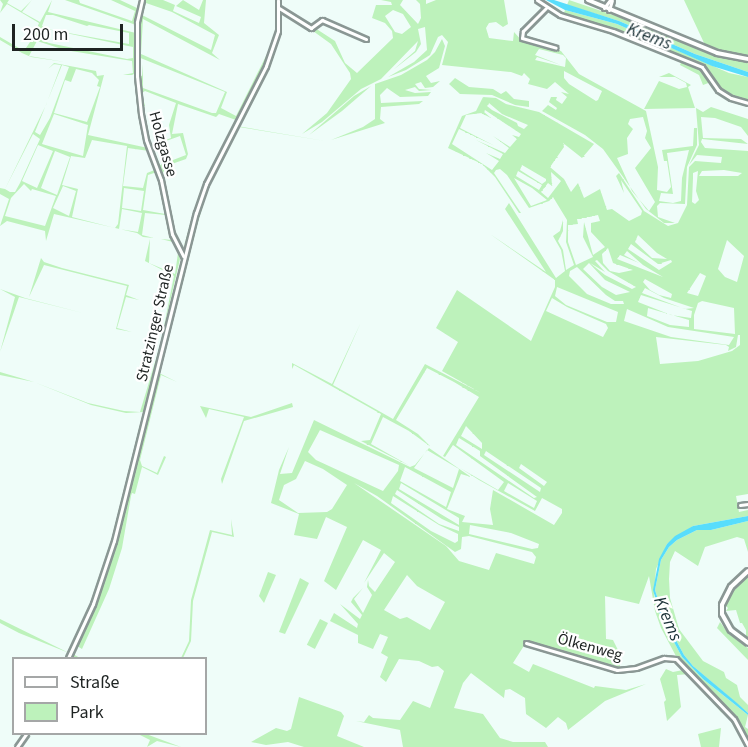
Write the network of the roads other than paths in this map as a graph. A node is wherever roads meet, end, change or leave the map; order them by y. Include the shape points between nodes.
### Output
1 (142, 0) edge
2 (278, 0) edge
3 (537, 0) edge
4 (588, 0) edge
5 (611, 0) edge
6 (279, 8) junction
7 (546, 8) junction
8 (603, 8) junction
9 (609, 10) junction
10 (366, 39) dead end
11 (556, 48) dead end
12 (748, 59) edge
13 (748, 103) edge
14 (183, 256) junction
15 (748, 504) edge
16 (740, 505) dead end
17 (748, 571) edge
18 (526, 643) dead end
19 (748, 643) edge
20 (68, 657) edge
21 (748, 745) edge

1 - 14 street, Holzgasse via 137,22 141,114 172,234
2 - 6 street, Stratzinger Straße
3 - 7 street
4 - 8 main road
5 - 8 street
5 - 9 street
6 - 10 street via 310,28 322,20
6 - 14 street, Stratzinger Straße via 278,31 266,66 206,184
7 - 11 street via 523,31 522,39
7 - 13 street via 696,64 705,69 724,94
8 - 9 main road
9 - 12 main road via 717,53
14 - 20 street, Stratzinger Straße via 114,541 93,604
15 - 16 street
17 - 19 main road via 731,587 722,605 722,614 731,630
18 - 21 street, Ölkenweg via 617,670 664,658 676,659 734,719

